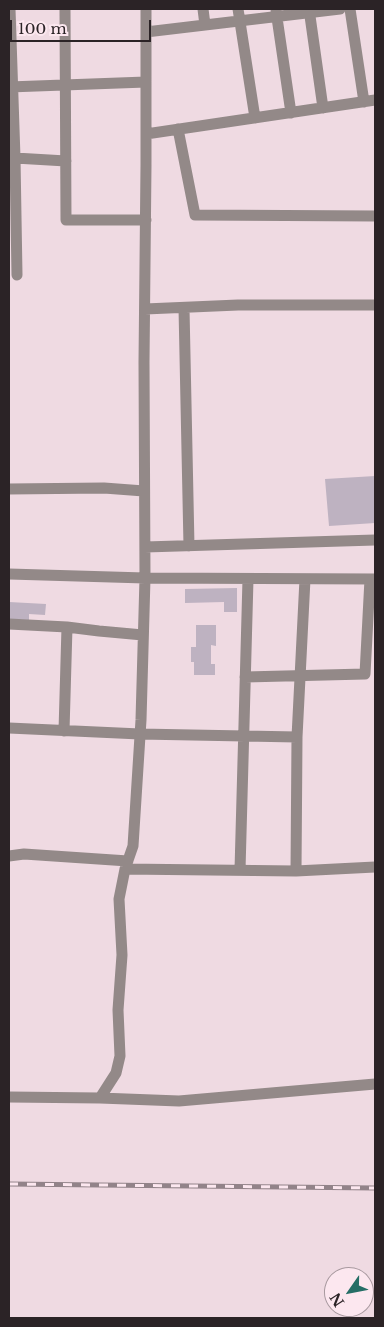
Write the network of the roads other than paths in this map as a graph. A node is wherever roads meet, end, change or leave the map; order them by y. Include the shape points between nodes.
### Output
1 (10, 9) edge
2 (65, 9) edge
3 (146, 9) edge
4 (203, 9) edge
5 (238, 9) edge
6 (340, 9) edge
7 (350, 9) edge
8 (310, 11) edge
9 (276, 13) edge
10 (240, 21) junction
11 (206, 25) junction
12 (146, 32) junction
13 (146, 82) junction
14 (65, 85) junction
15 (11, 87) edge
16 (370, 101) edge
17 (323, 108) junction
18 (291, 113) junction
19 (255, 118) junction
20 (178, 129) junction
21 (146, 134) junction
22 (12, 158) edge
23 (66, 162) junction
24 (375, 216) edge
25 (146, 220) junction
26 (17, 275) dead end
27 (375, 305) edge
28 (184, 308) junction
29 (144, 309) junction
30 (9, 489) edge
31 (144, 491) junction
32 (375, 540) edge
33 (188, 546) junction
34 (145, 547) junction
35 (9, 574) edge
36 (145, 578) junction
37 (373, 578) edge
38 (248, 579) junction
39 (305, 579) junction
40 (9, 624) edge
41 (67, 626) junction
42 (143, 634) junction
43 (245, 676) junction
44 (300, 676) junction
45 (9, 728) edge
46 (64, 730) junction
47 (140, 734) junction
48 (244, 736) junction
49 (297, 737) junction
50 (9, 856) edge
51 (127, 865) junction
52 (375, 867) edge
53 (240, 870) junction
54 (296, 871) junction
55 (375, 1084) edge
56 (9, 1097) edge
57 (100, 1098) junction

1 - 15 street
2 - 14 street
3 - 12 street
4 - 11 street
5 - 10 street
6 - 8 street
7 - 16 street
8 - 9 street
8 - 17 street
9 - 10 street
9 - 18 street
10 - 11 street
10 - 19 street
11 - 12 street
12 - 13 street
13 - 14 street
13 - 21 street
14 - 15 street
14 - 23 street
15 - 22 street
16 - 17 street
17 - 18 street
18 - 19 street
19 - 20 street
20 - 21 street
20 - 24 street via 195,215
21 - 25 street
22 - 23 street
22 - 26 street
23 - 25 street via 66,220
25 - 29 street
27 - 28 street
28 - 29 street
28 - 33 street
29 - 31 street
30 - 31 street
31 - 34 street
32 - 33 street
33 - 34 street
34 - 36 street
35 - 36 street
36 - 38 street
36 - 42 street
37 - 39 street
37 - 44 street via 365,674
38 - 39 street
38 - 43 street
39 - 44 street
40 - 41 street
41 - 42 street
41 - 46 street
42 - 47 street
43 - 44 street
43 - 48 street
44 - 49 street
45 - 46 street
46 - 47 street
47 - 48 street
47 - 51 street via 133,846
48 - 49 street
48 - 53 street
49 - 54 street
50 - 51 street via 24,854
51 - 53 street
51 - 57 street via 119,899 122,955 118,1010 120,1056 116,1073
52 - 54 street
53 - 54 street
55 - 57 street via 179,1102
56 - 57 street

